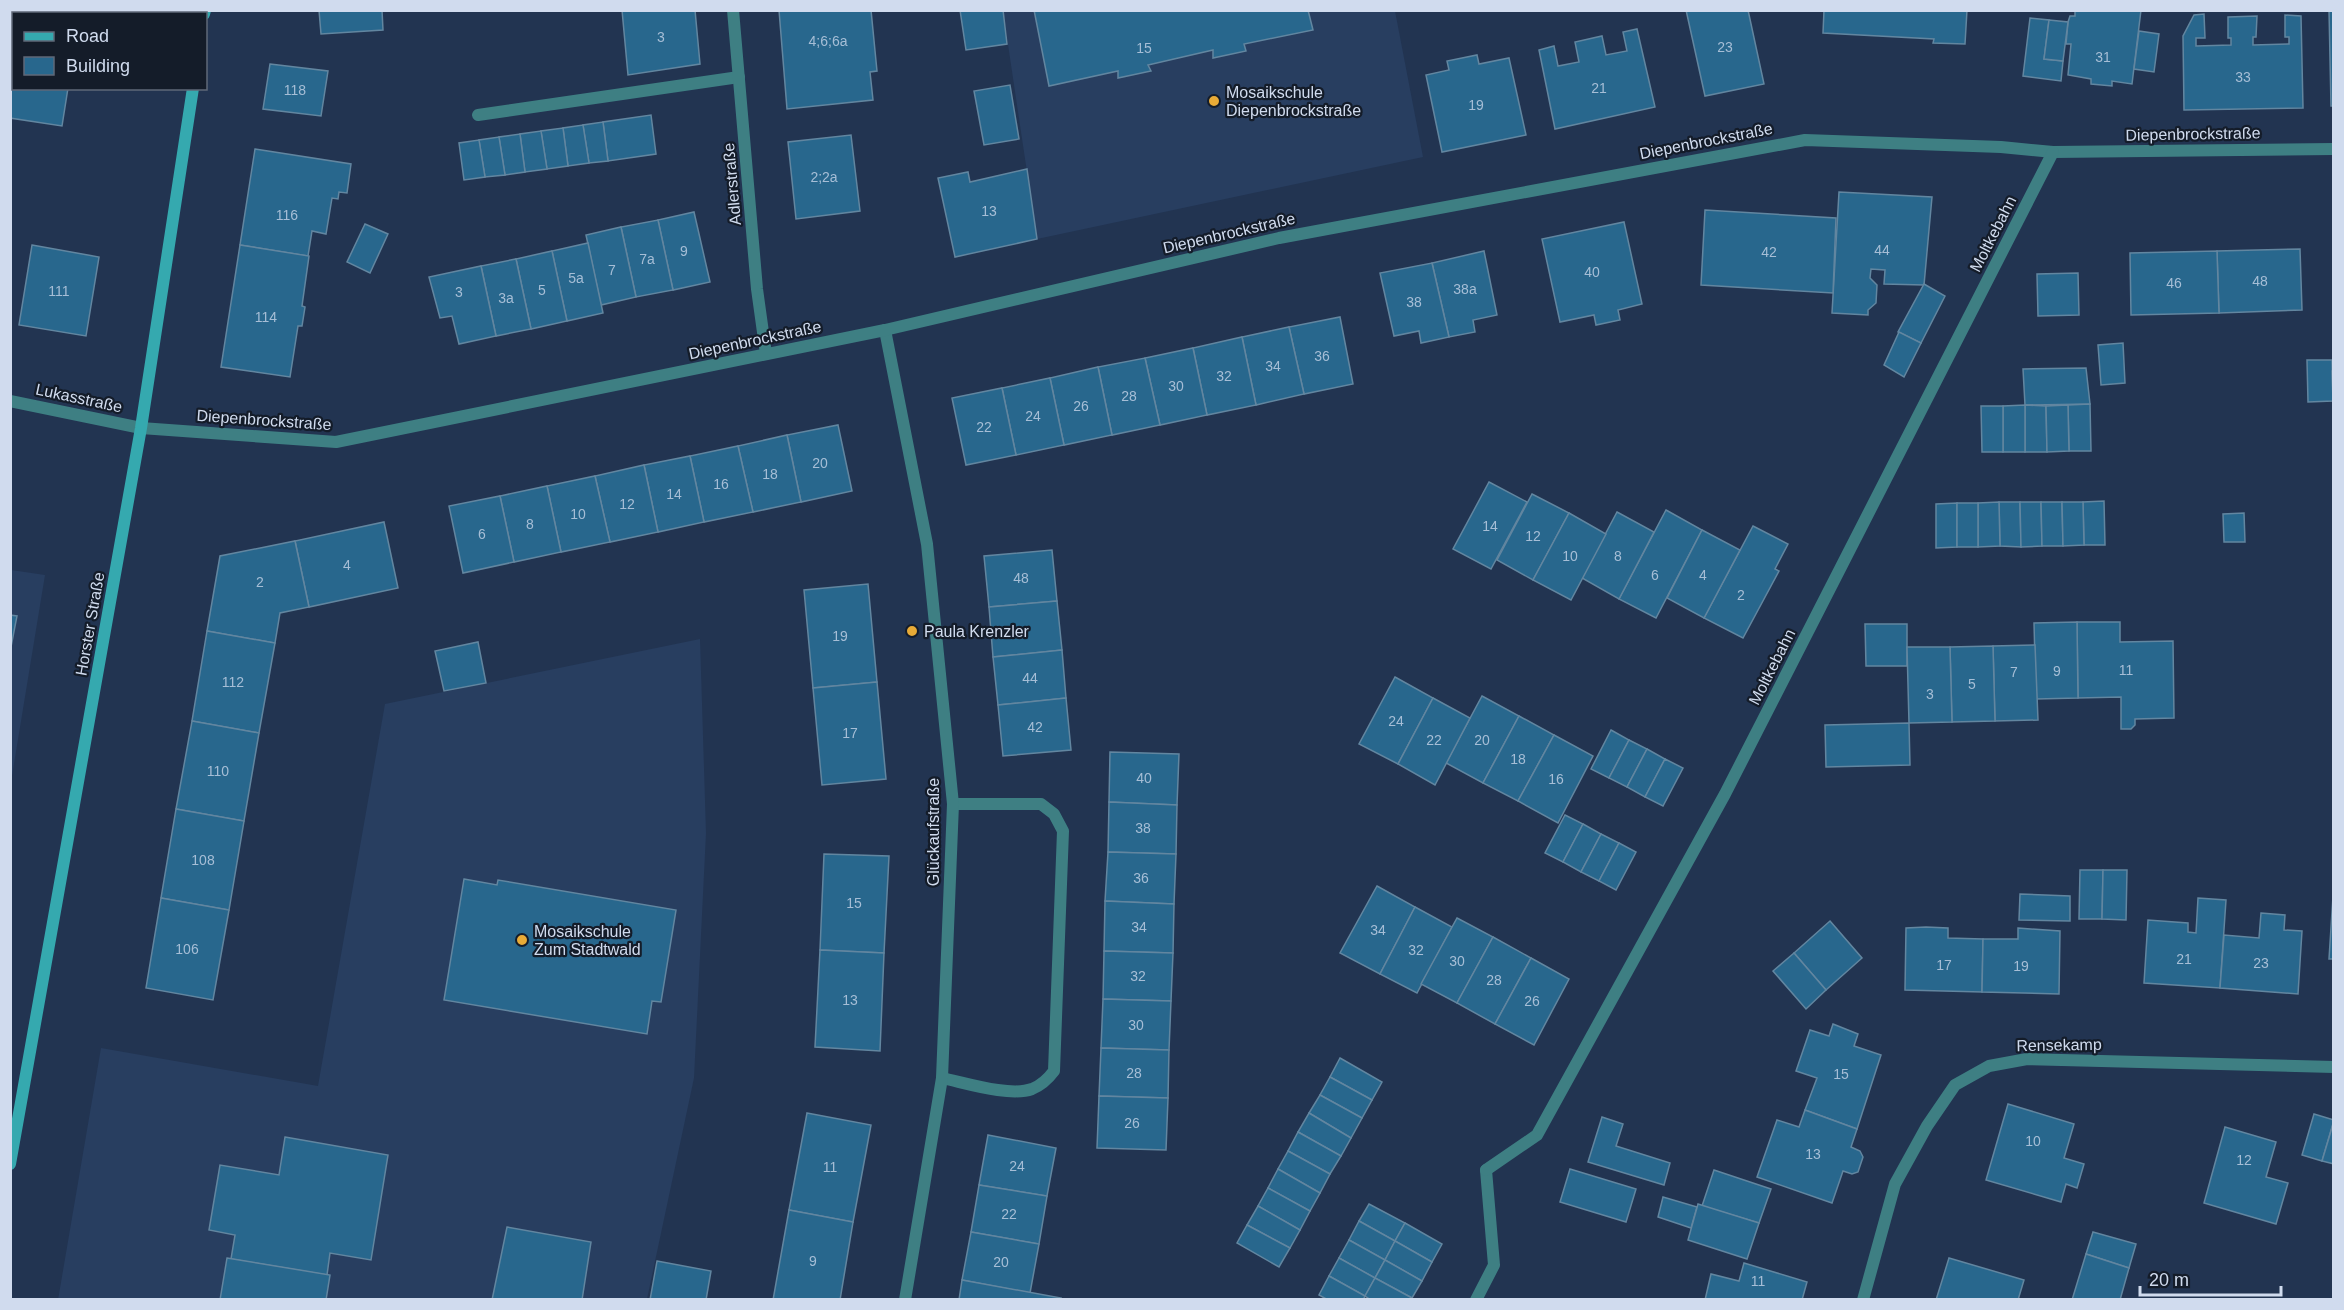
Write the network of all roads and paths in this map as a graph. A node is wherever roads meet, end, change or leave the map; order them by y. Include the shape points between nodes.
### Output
1 (733, 10) edge
2 (739, 77) junction
3 (193, 90) edge
4 (478, 115) dead end
5 (2334, 149) edge
6 (2053, 152) junction
7 (885, 330) junction
8 (766, 354) junction
9 (10, 401) edge
10 (141, 428) junction
11 (952, 804) junction
12 (2334, 1067) edge
13 (942, 1078) junction
14 (10, 1164) edge
15 (905, 1299) edge
16 (1476, 1299) edge
17 (1863, 1299) edge

1 - 2 street, Adlerstraße
2 - 4 street
2 - 8 street, Adlerstraße
3 - 10 main road, Horster Straße
5 - 6 street, Diepenbrockstraße
6 - 7 street, Diepenbrockstraße via 1805,140 1279,238
6 - 16 street, Moltkebahn via 1725,794 1538,1135 1486,1170 1494,1265
7 - 8 street, Diepenbrockstraße
7 - 11 street, Glückaufstraße via 927,544
8 - 10 street, Diepenbrockstraße via 336,441
9 - 10 street, Lukasstraße
10 - 14 main road, Horster Straße
11 - 13 street, Glückaufstraße
11 - 13 street via 1041,804 1054,814 1064,831 1054,1071 1032,1089 1014,1092
12 - 17 street, Rensekamp via 2027,1059 1989,1066 1954,1085 1895,1185
13 - 15 street, Glückaufstraße

